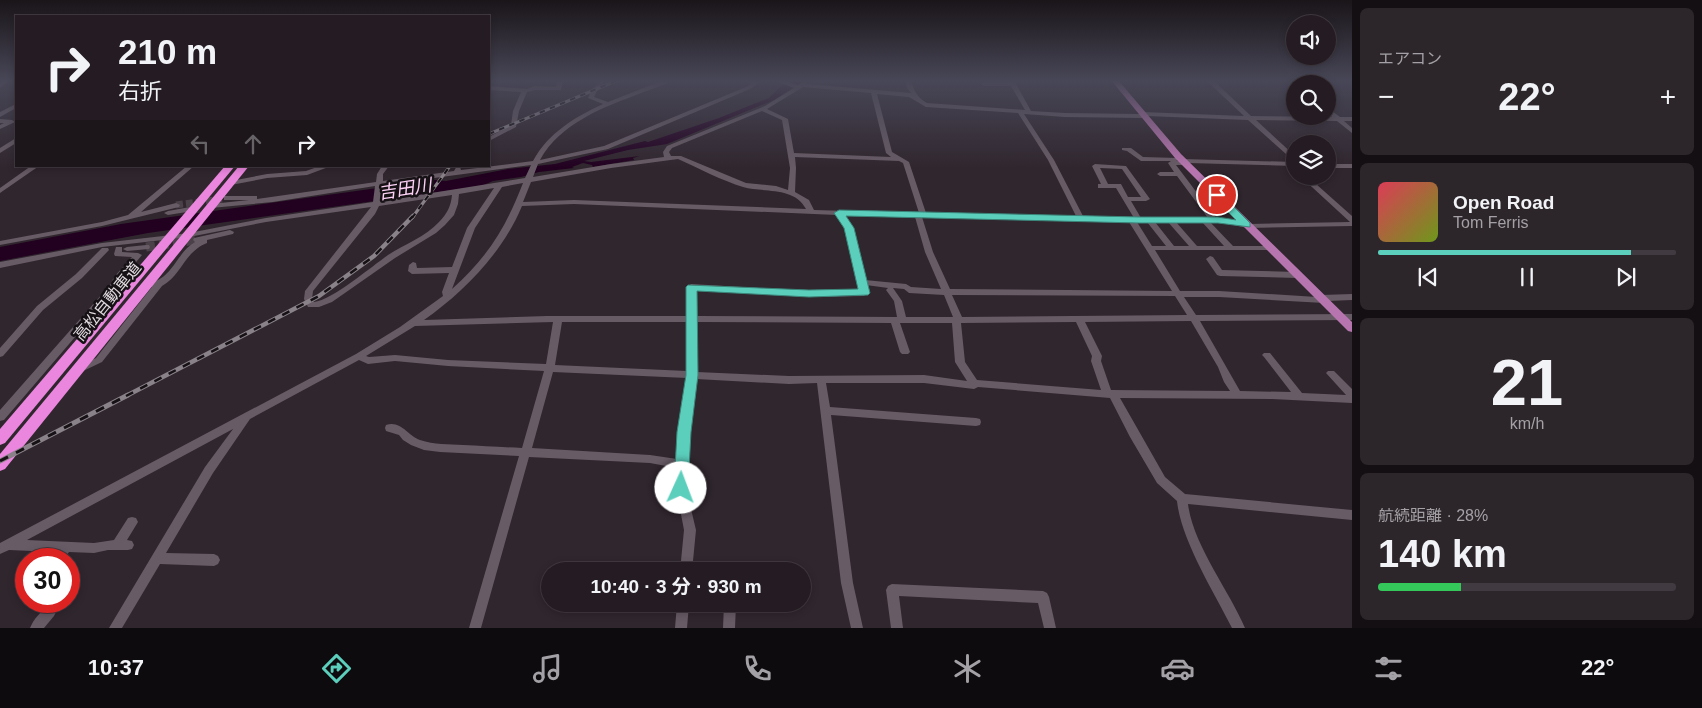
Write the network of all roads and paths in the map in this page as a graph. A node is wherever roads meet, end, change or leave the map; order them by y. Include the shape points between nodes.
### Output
1 (517, 109) edge
2 (599, 109) edge
3 (698, 109) edge
4 (762, 109) joint
5 (878, 109) edge
6 (984, 109) edge
7 (1027, 109) edge
8 (1138, 109) edge
9 (1239, 109) edge
10 (1020, 112) junction
11 (1029, 112) junction
12 (1143, 115) junction
13 (1248, 118) junction
14 (1286, 118) edge
15 (1336, 118) joint
16 (1352, 119) edge
17 (0, 121) edge
18 (14, 121) edge
19 (0, 127) edge
20 (1352, 131) edge
21 (490, 138) edge
22 (15, 140) edge
23 (0, 149) edge
24 (1124, 149) dead end
25 (791, 155) junction
26 (1286, 156) edge
27 (668, 159) junction
28 (903, 159) junction
29 (1183, 161) junction
30 (535, 162) junction
31 (1286, 163) edge
32 (490, 166) edge
33 (1154, 166) dead end
34 (1336, 166) edge
35 (1352, 166) edge
36 (35, 167) edge
37 (190, 167) edge
38 (225, 167) edge
39 (229, 167) edge
40 (239, 167) edge
41 (243, 167) edge
42 (326, 167) edge
43 (385, 167) edge
44 (480, 167) edge
45 (458, 169) edge
46 (1180, 174) junction
47 (528, 180) junction
48 (230, 183) junction
49 (499, 185) junction
50 (1313, 185) edge
51 (378, 186) junction
52 (0, 191) edge
53 (456, 192) junction
54 (319, 193) junction
55 (791, 193) junction
56 (227, 198) tunnel mouth
57 (1126, 199) junction
58 (376, 203) junction
59 (518, 204) junction
60 (176, 205) tunnel mouth
61 (210, 208) junction
62 (188, 210) junction
63 (811, 212) junction
64 (839, 213) junction
65 (920, 215) junction
66 (292, 216) junction
67 (130, 218) junction
68 (1081, 219) junction
69 (1135, 220) junction
70 (1149, 220) junction
71 (1170, 220) junction
72 (1204, 220) junction
73 (1214, 220) junction
74 (1352, 220) edge
75 (102, 224) junction
76 (1352, 224) edge
77 (1247, 225) junction
78 (168, 235) junction
79 (192, 235) junction
80 (211, 238) junction
81 (0, 244) edge
82 (146, 247) tunnel mouth
83 (1149, 248) junction
84 (1172, 248) junction
85 (1195, 248) junction
86 (1231, 248) junction
87 (1270, 248) junction
88 (119, 249) junction
89 (105, 250) junction
90 (57, 254) junction
91 (1210, 260) dead end
92 (0, 264) edge
93 (413, 265) dead end
94 (453, 270) junction
95 (1298, 275) junction
96 (863, 282) junction
97 (153, 285) junction
98 (119, 286) junction
99 (890, 290) dead end
100 (946, 292) junction
101 (1178, 294) junction
102 (448, 297) junction
103 (1352, 297) edge
104 (1322, 299) junction
105 (1341, 317) junction
106 (1352, 317) edge
107 (1194, 318) junction
108 (558, 319) junction
109 (690, 319) junction
110 (1080, 319) junction
111 (899, 320) junction
112 (957, 320) junction
113 (416, 323) junction
114 (1352, 328) edge
115 (905, 352) dead end
116 (0, 354) edge
117 (1267, 355) dead end
118 (359, 356) junction
119 (550, 367) junction
120 (1331, 373) dead end
121 (692, 375) junction
122 (821, 379) junction
123 (974, 385) dead end
124 (1110, 394) junction
125 (1237, 394) junction
126 (1352, 394) edge
127 (1300, 397) junction
128 (1352, 398) edge
129 (4, 406) edge
130 (825, 411) junction
131 (248, 416) junction
132 (0, 417) edge
133 (976, 422) dead end
134 (390, 428) dead end
135 (0, 431) edge
136 (0, 439) edge
137 (526, 452) junction
138 (0, 456) edge
139 (682, 464) junction
140 (0, 465) edge
141 (1182, 500) junction
142 (1352, 515) edge
143 (132, 522) dead end
144 (4, 547) edge
145 (66, 547) joint
146 (157, 558) junction
147 (214, 560) dead end
148 (687, 562) edge
149 (682, 612) edge
150 (730, 612) edge
151 (49, 613) edge
152 (36, 628) edge
153 (116, 628) edge
154 (475, 628) edge
155 (681, 628) edge
156 (729, 628) edge
157 (857, 628) edge
158 (897, 628) edge
159 (1050, 628) edge
160 (1239, 628) edge

1 - 21 street via 514,126
2 - 30 street via 554,137
3 - 30 street via 588,153
4 - 25 street via 785,119
4 - 27 street via 669,147 666,152
5 - 28 street via 889,153
6 - 10 street
7 - 11 street
8 - 12 main road
9 - 13 street
10 - 11 street
10 - 68 street via 1051,160
11 - 12 street
12 - 13 street
12 - 29 main road
13 - 14 street
13 - 26 street
15 - 16 street
15 - 20 street
17 - 18 street
18 - 19 street
22 - 23 street
24 - 29 street via 1141,159
25 - 28 street
25 - 55 street
27 - 47 street
27 - 55 street via 678,157 745,185
28 - 65 street
29 - 31 street
29 - 46 street via 1171,162
29 - 77 main road
30 - 32 street
30 - 47 street
33 - 46 street via 1161,175
34 - 35 street
36 - 52 street
37 - 67 street
38 - 62 highway
39 - 136 highway, 高松自動車道
40 - 138 highway, 高松自動車道
41 - 48 highway
42 - 48 street via 308,174 267,176
43 - 51 street
44 - 45 street
45 - 51 street
46 - 73 street
47 - 49 street
47 - 59 street
48 - 61 highway
49 - 53 street
49 - 94 street via 471,228
50 - 74 street
51 - 54 street
51 - 58 street
53 - 58 street
53 - 58 street via 454,208 433,231 329,300 311,305 309,291
54 - 56 street
54 - 61 street
55 - 63 street via 806,202
57 - 57 street via 1118,186 1103,186 1095,166 1124,167 1146,199
57 - 69 street
58 - 66 street
59 - 63 street via 574,202
59 - 102 street via 511,222 485,260
60 - 67 street
61 - 79 highway
62 - 75 street
62 - 78 highway
63 - 64 street
64 - 65 street
64 - 96 street via 849,228
65 - 68 street
65 - 100 street via 929,252
66 - 79 street
66 - 80 street
67 - 75 street
68 - 69 street
69 - 70 street
69 - 83 street
70 - 71 street
70 - 84 street
71 - 72 street
71 - 85 street
72 - 73 street
72 - 86 street
73 - 77 street
75 - 81 street
76 - 77 street
77 - 87 main road
78 - 79 street
78 - 90 street
78 - 98 highway
79 - 80 street
79 - 97 highway
80 - 97 street via 192,247 167,278
82 - 88 street
83 - 84 street
83 - 101 street
84 - 85 street
85 - 86 street
86 - 87 street
87 - 95 main road
88 - 89 street
88 - 98 street via 118,254 138,255 117,279
89 - 90 street
89 - 116 street via 40,308
90 - 92 street
91 - 95 street via 1220,273
93 - 94 street via 412,271
94 - 102 street via 446,292
95 - 104 main road
96 - 100 street
96 - 109 street via 864,293 809,294 692,287
97 - 140 highway
98 - 129 street
98 - 135 highway
99 - 111 street via 898,301
100 - 101 street
100 - 112 street
101 - 104 street
101 - 107 street
102 - 113 street
103 - 104 street
104 - 105 main road
105 - 106 street
105 - 107 street
105 - 114 main road
107 - 110 street
107 - 125 street
108 - 109 street
108 - 113 street
108 - 119 street
109 - 111 street
109 - 121 street
110 - 112 street
110 - 124 street
111 - 112 street
111 - 115 street
112 - 124 street via 960,362 974,383
113 - 118 street
117 - 127 street
118 - 119 street via 368,361 412,359
118 - 131 street
119 - 121 street
119 - 137 street
120 - 126 street
121 - 122 street
121 - 139 street
122 - 123 street via 924,379
122 - 130 street
124 - 125 street
124 - 141 street via 1161,480
125 - 127 street
127 - 128 street
129 - 132 street
130 - 133 street
130 - 157 street via 847,584
131 - 144 street
131 - 146 street via 209,470
134 - 137 street via 403,432 412,443 440,448
137 - 139 street via 650,459
137 - 154 street
139 - 148 street via 681,488 690,530
141 - 142 street
141 - 160 street via 1181,507 1189,528
143 - 145 street via 123,545
144 - 145 street
146 - 147 street
146 - 153 street
149 - 155 street
150 - 156 street
151 - 152 street
158 - 159 street via 892,590 1043,597

